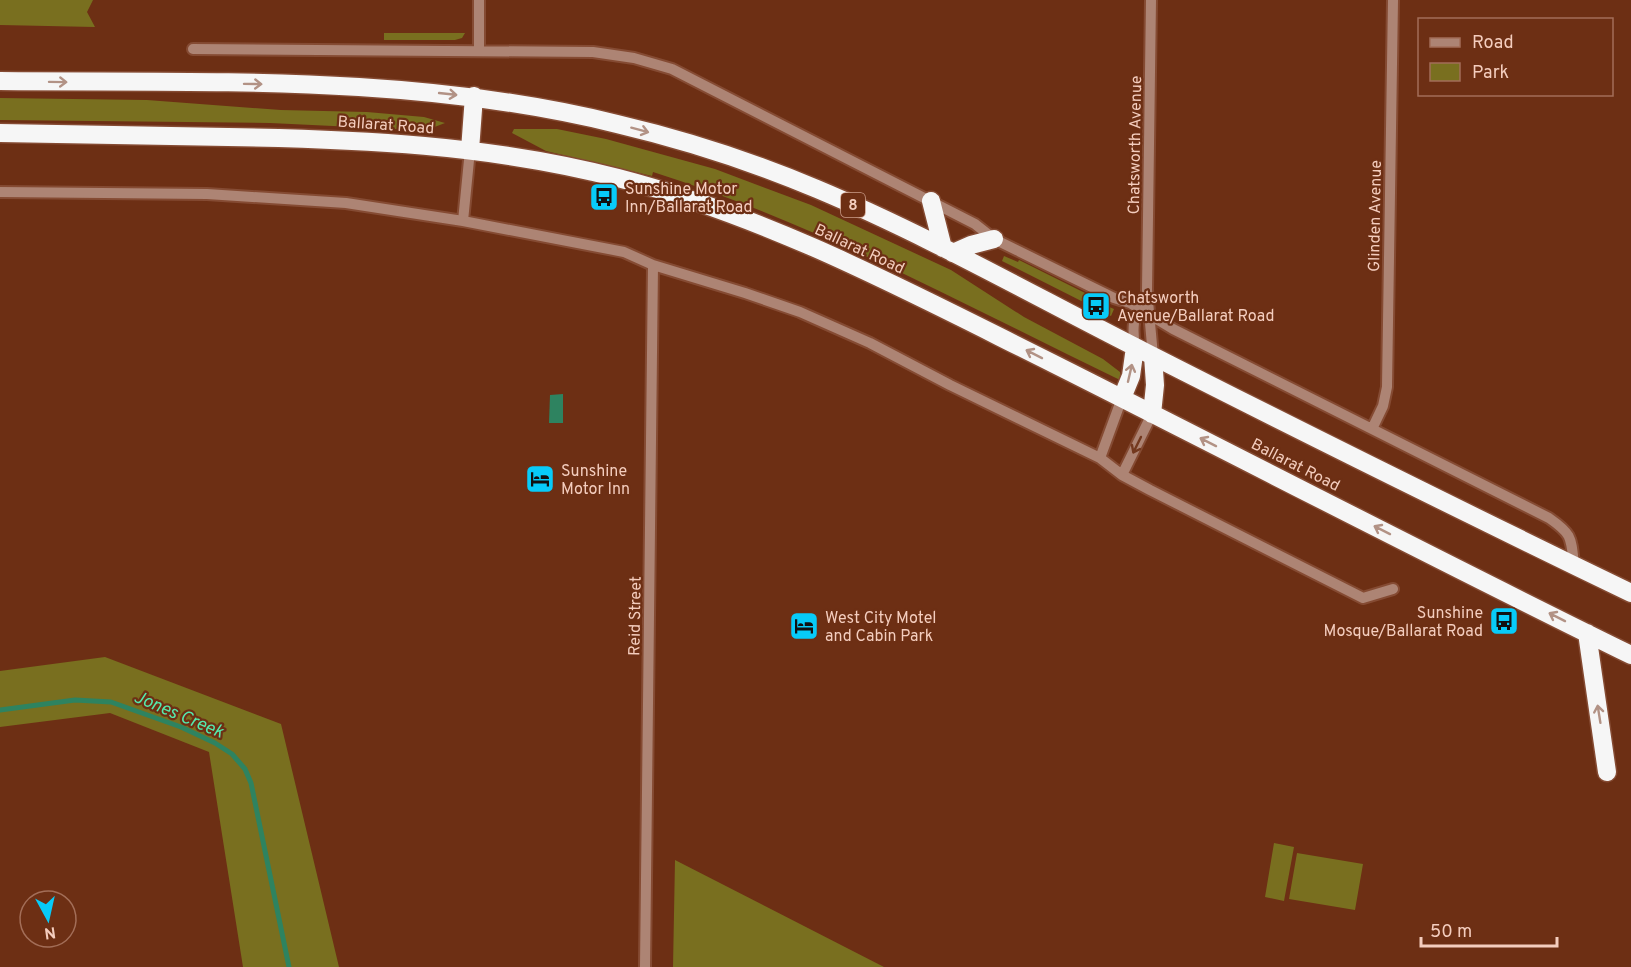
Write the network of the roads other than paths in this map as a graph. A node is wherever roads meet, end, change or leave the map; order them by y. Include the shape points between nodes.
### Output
1 (479, 0) edge
2 (1151, 0) edge
3 (1393, 0) edge
4 (193, 49) dead end
5 (478, 50) junction
6 (0, 81) edge
7 (474, 96) junction
8 (0, 133) edge
9 (470, 150) junction
10 (0, 192) edge
11 (931, 201) junction
12 (464, 221) junction
13 (994, 239) junction
14 (948, 250) junction
15 (653, 266) junction
16 (1147, 290) junction
17 (1138, 308) junction
18 (1151, 314) junction
19 (1135, 347) junction
20 (1153, 356) junction
21 (1122, 398) junction
22 (1152, 414) junction
23 (1372, 429) junction
24 (1100, 458) junction
25 (1122, 475) junction
26 (1574, 565) junction
27 (1393, 589) dead end
28 (1631, 593) edge
29 (1587, 633) junction
30 (1631, 655) edge
31 (1607, 772) dead end
32 (645, 967) edge

1 - 5 street
2 - 16 street, Chatsworth Avenue
3 - 23 street, Glinden Avenue via 1387,387
4 - 5 street
5 - 11 street via 593,52 672,69
6 -> 7 highway, Ballarat Road / 8 via 348,86
7 - 9 highway
7 -> 14 highway, Ballarat Road / 8 via 616,123 687,143 815,188
8 - 9 highway, Ballarat Road via 339,140
9 - 12 street
21 -> 9 highway, Ballarat Road via 829,254 718,208 616,177
10 - 12 street via 207,194 346,203
11 - 13 street via 975,224
11 - 14 highway
12 - 15 street via 624,252
13 - 14 highway
13 - 17 street
14 - 19 highway, Ballarat Road / 8
15 - 24 street via 800,312
15 - 32 street, Reid Street
16 - 17 street, Chatsworth Avenue
16 - 18 street, Chatsworth Avenue
17 - 18 street
17 - 19 street, Chatsworth Avenue via 1132,327
18 - 20 street, Chatsworth Avenue
18 - 23 street
19 - 20 highway, Ballarat Road / 8
21 -> 19 highway via 1131,376
20 - 22 highway
20 - 26 highway, Ballarat Road / 8
21 - 22 highway, Ballarat Road
21 - 24 street
22 -> 25 street
29 -> 22 highway, Ballarat Road
23 - 26 street via 1549,518 1566,530
24 - 25 street
25 - 27 street via 1363,598
26 - 28 highway, Ballarat Road / 8
29 - 30 highway, Ballarat Road
31 -> 29 highway

